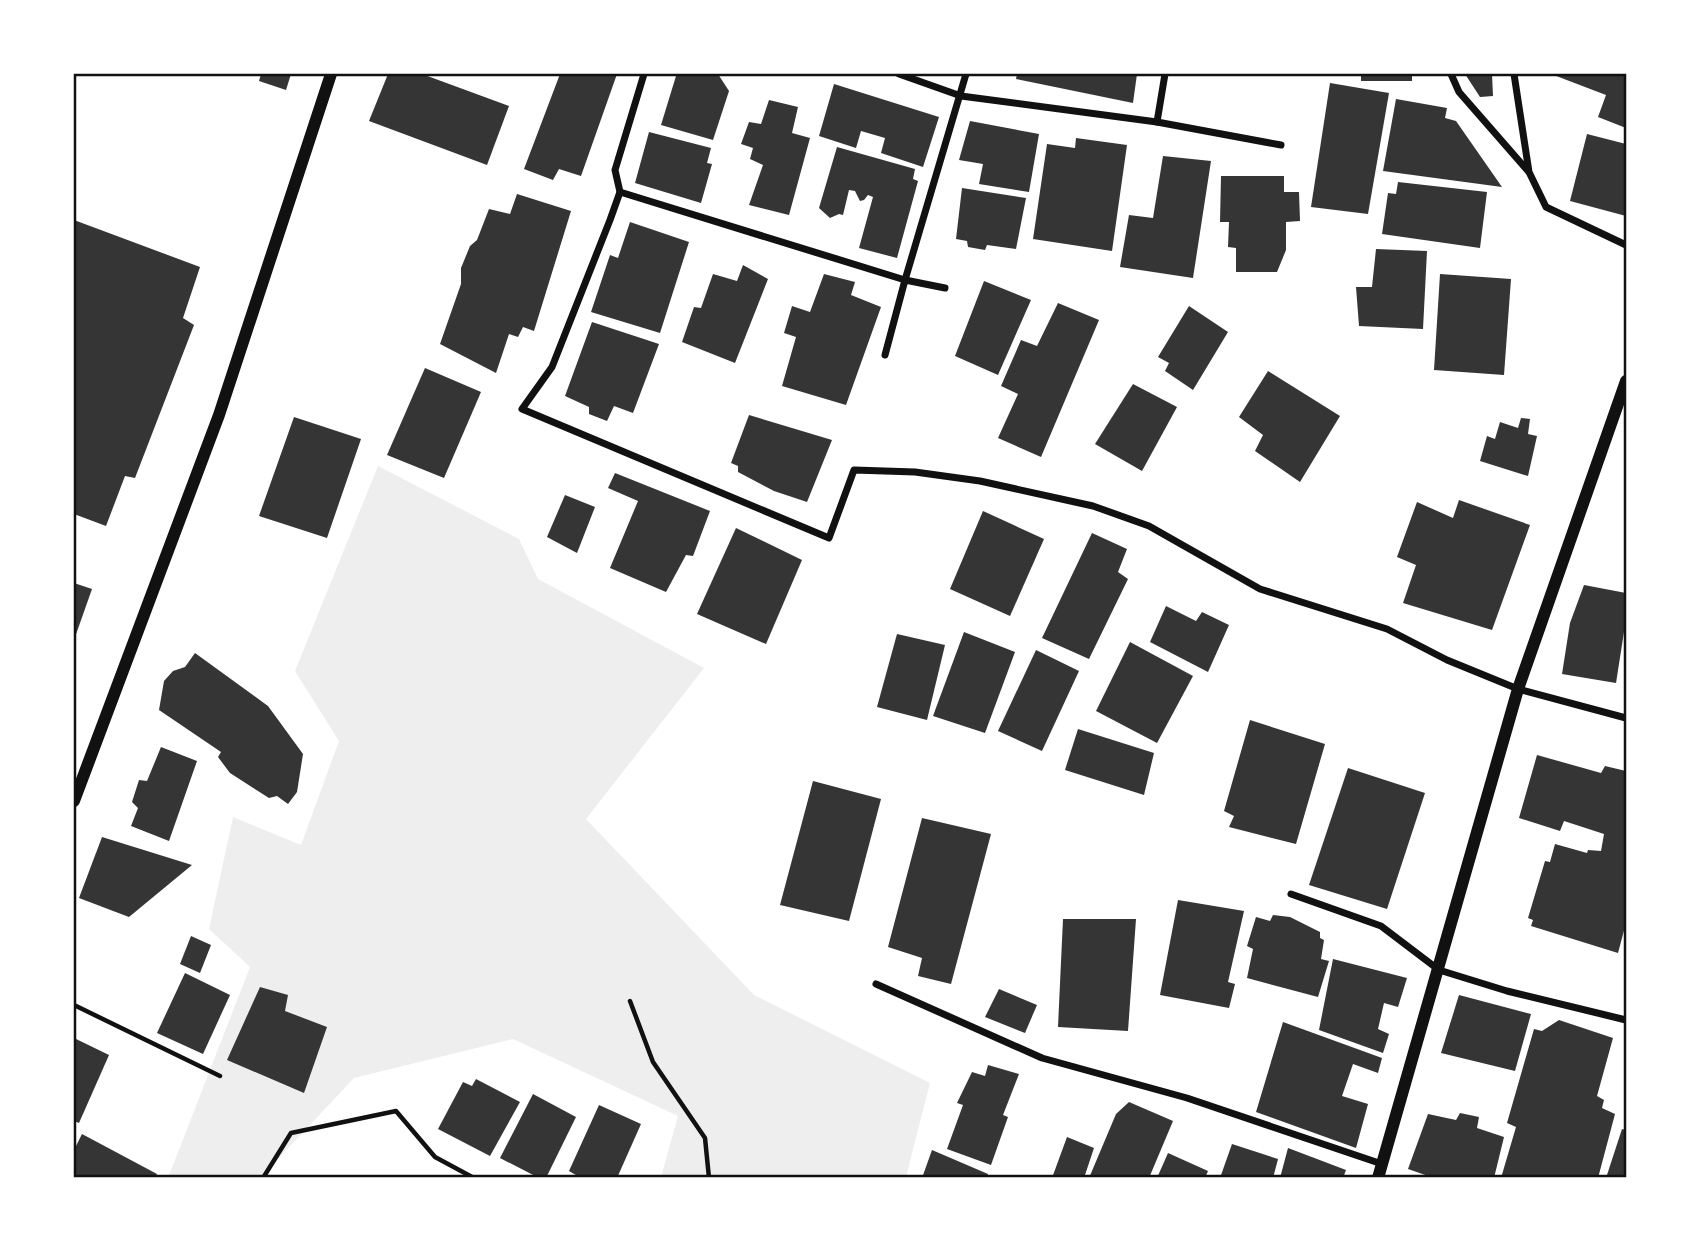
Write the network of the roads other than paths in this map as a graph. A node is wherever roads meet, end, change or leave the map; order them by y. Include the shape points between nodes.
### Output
1 (331, 74) edge
2 (644, 74) edge
3 (899, 74) edge
4 (966, 74) edge
5 (1164, 74) edge
6 (1451, 74) edge
7 (1514, 74) edge
8 (961, 96) junction
9 (1157, 122) junction
10 (1281, 145) dead end
11 (1529, 172) junction
12 (620, 192) junction
13 (1626, 245) edge
14 (905, 280) junction
15 (945, 288) dead end
16 (886, 355) dead end
17 (1626, 381) edge
18 (1518, 689) junction
19 (1626, 718) edge
20 (74, 801) edge
21 (1291, 894) dead end
22 (1439, 970) junction
23 (876, 985) dead end
24 (1626, 1020) edge
25 (1382, 1164) junction
26 (1378, 1178) edge

1 - 20 street via 219,415
2 - 12 street via 615,170
3 - 8 street
4 - 8 street
5 - 9 street
6 - 11 street via 1459,92
7 - 11 street
8 - 9 street
8 - 14 street
9 - 10 street
11 - 13 street via 1546,207
12 - 14 street
12 - 18 street via 552,367 522,409 829,538 854,470 980,481 1093,506 1149,526 1260,589 1387,629
14 - 15 street
14 - 16 street
17 - 18 street
18 - 19 street
18 - 22 street
21 - 22 street via 1381,926
22 - 24 street
22 - 25 street
23 - 25 street via 1042,1058 1187,1098
25 - 26 street

